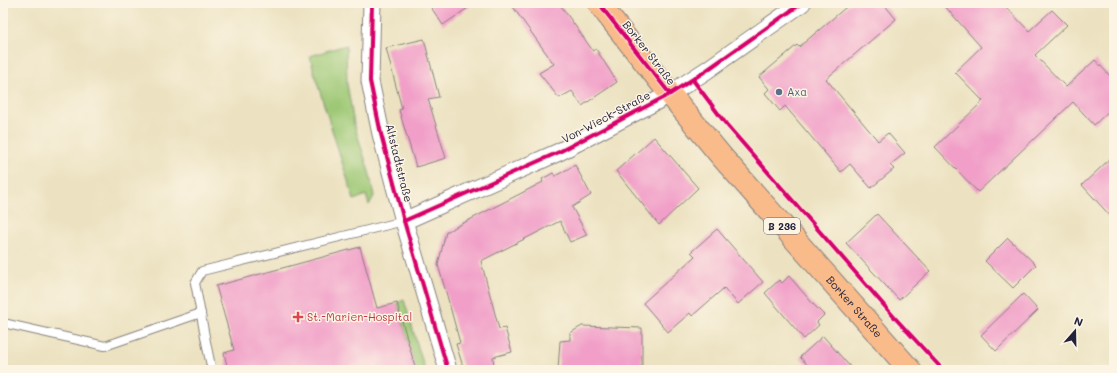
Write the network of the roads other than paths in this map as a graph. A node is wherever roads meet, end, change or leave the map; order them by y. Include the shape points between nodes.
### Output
1 (372, 3) edge
2 (600, 3) edge
3 (802, 3) edge
4 (670, 94) junction
5 (404, 220) junction
6 (201, 313) junction
7 (3, 323) edge
8 (212, 370) edge
9 (448, 370) edge
10 (910, 370) edge

1 - 5 street, Altstadtstraße via 370,81
2 - 4 main road, Borker Straße / B 236
3 - 4 street, Von-Wieck-Straße
4 - 5 street, Von-Wieck-Straße via 559,152
4 - 10 main road, Borker Straße / B 236 via 722,157
5 - 6 lane via 202,271 195,283
5 - 9 street, Altstadtstraße
6 - 7 lane via 105,346
6 - 8 lane

